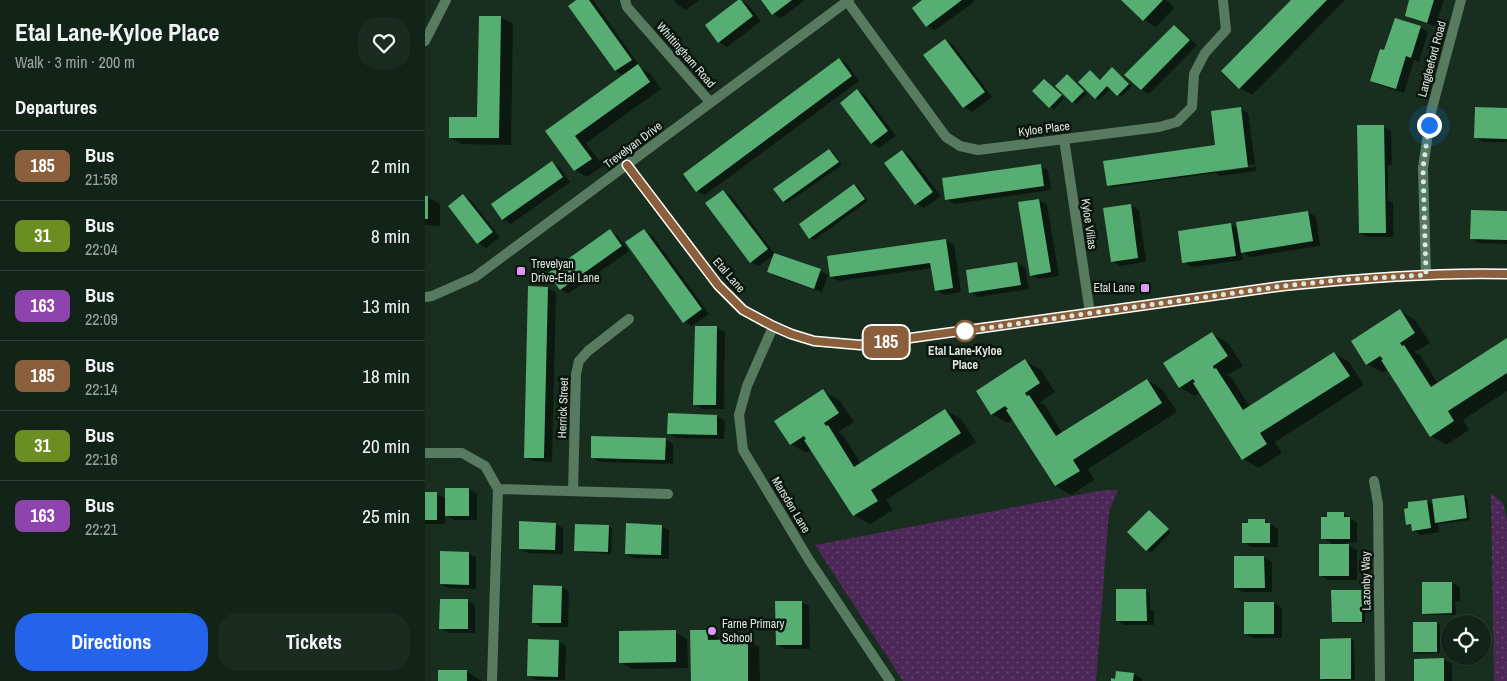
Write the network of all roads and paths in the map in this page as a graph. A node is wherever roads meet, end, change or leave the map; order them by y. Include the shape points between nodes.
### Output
1 (446, 0) edge
2 (625, 0) edge
3 (1461, 0) edge
4 (848, 1) edge
5 (1223, 1) edge
6 (425, 42) edge
7 (710, 102) junction
8 (1064, 139) junction
9 (627, 165) junction
10 (1507, 274) edge
11 (1426, 275) junction
12 (425, 297) edge
13 (1089, 313) junction
14 (629, 319) dead end
15 (773, 326) junction
16 (425, 453) edge
17 (1374, 481) dead end
18 (498, 489) junction
19 (573, 491) junction
20 (668, 494) dead end
21 (492, 681) edge
22 (890, 681) edge
23 (1381, 681) edge

1 - 6 street
2 - 7 street, Whittingham Road via 627,7
3 - 11 street, Langleeford Road via 1431,112 1423,168
4 - 7 street, Trevelyan Drive
4 - 8 street, Kyloe Place via 946,137 960,146 978,150
5 - 8 street, Kyloe Place via 1226,30 1205,53 1194,74 1192,107 1177,122
7 - 9 street, Trevelyan Drive
8 - 13 street, Kyloe Villas
9 - 12 street, Trevelyan Drive via 475,277
9 - 15 street, Etal Lane via 718,285 743,310
10 - 11 street, Etal Lane
11 - 13 street, Etal Lane via 1283,286
13 - 15 street, Etal Lane via 860,345 814,341
14 - 19 street, Herrick Street via 579,362
15 - 22 street, Marsden Lane via 747,386 739,415 743,450 809,560
16 - 18 street via 462,453 485,466
17 - 23 street, Lazonby Way
18 - 19 street
18 - 21 street
19 - 20 street

